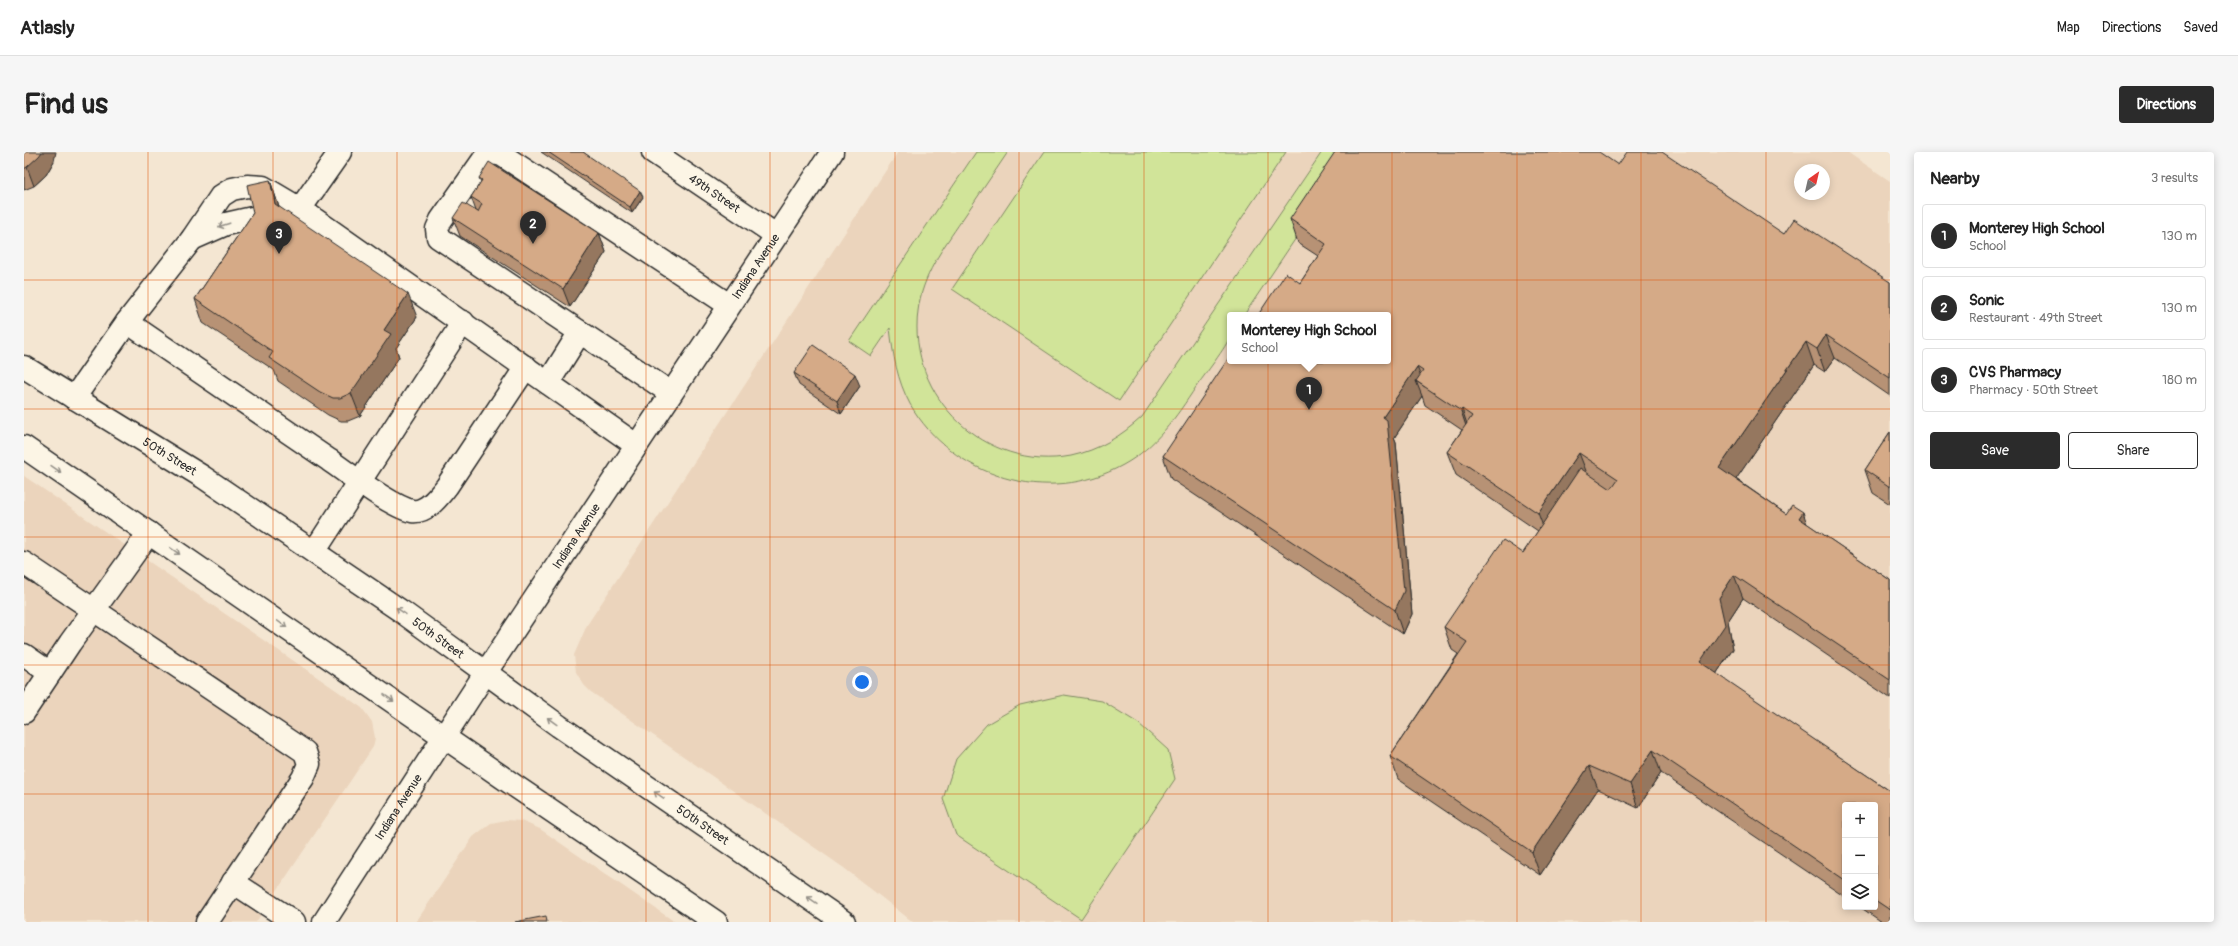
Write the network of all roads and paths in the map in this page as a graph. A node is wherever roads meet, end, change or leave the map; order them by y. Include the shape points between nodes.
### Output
1 (340, 152) edge
2 (653, 152) edge
3 (832, 152) edge
4 (290, 211) junction
5 (257, 217) edge
6 (776, 235) junction
7 (192, 239) junction
8 (729, 305) junction
9 (127, 322) junction
10 (463, 322) junction
11 (580, 332) junction
12 (24, 367) edge
13 (526, 367) junction
14 (548, 383) junction
15 (671, 393) junction
16 (74, 398) junction
17 (636, 445) junction
18 (24, 447) edge
19 (359, 481) junction
20 (149, 533) junction
21 (314, 552) junction
22 (24, 563) edge
23 (94, 609) junction
24 (24, 655) edge
25 (486, 672) junction
26 (50, 673) junction
27 (24, 712) edge
28 (445, 737) junction
29 (233, 882) junction
30 (207, 922) edge
31 (294, 922) edge
32 (324, 922) edge
33 (716, 922) edge
34 (844, 922) edge

1 - 4 main road
2 - 6 main road, 49th Street
3 - 6 main road, Indiana Avenue
4 - 7 main road via 263,187 247,186 232,189 221,196
4 - 10 main road
5 -> 7 main road via 226,224
6 - 8 main road, Indiana Avenue
7 - 9 main road
8 - 11 main road via 502,155 494,153 486,156 441,220 437,229 438,237
8 - 15 main road, Indiana Avenue
9 - 16 main road
9 - 19 main road
10 - 13 main road
10 - 19 main road
11 - 14 main road
11 - 15 main road
12 - 16 main road, 50th Street
13 - 14 main road
13 - 19 main road via 448,486 424,509 413,511 402,508
14 - 17 main road
15 - 17 main road, Indiana Avenue
16 - 21 main road, 50th Street via 203,477
17 - 25 main road, Indiana Avenue
18 -> 20 main road
19 - 21 main road
20 - 23 main road
20 -> 28 main road
25 -> 21 main road, 50th Street
22 - 23 main road
23 - 26 main road
23 - 29 main road via 305,752 309,764 303,778
24 - 26 main road
25 - 28 main road, Indiana Avenue
34 -> 25 main road, 50th Street via 566,731
26 - 27 main road
28 - 32 main road, Indiana Avenue
28 - 33 main road
29 - 30 main road
29 - 31 main road

